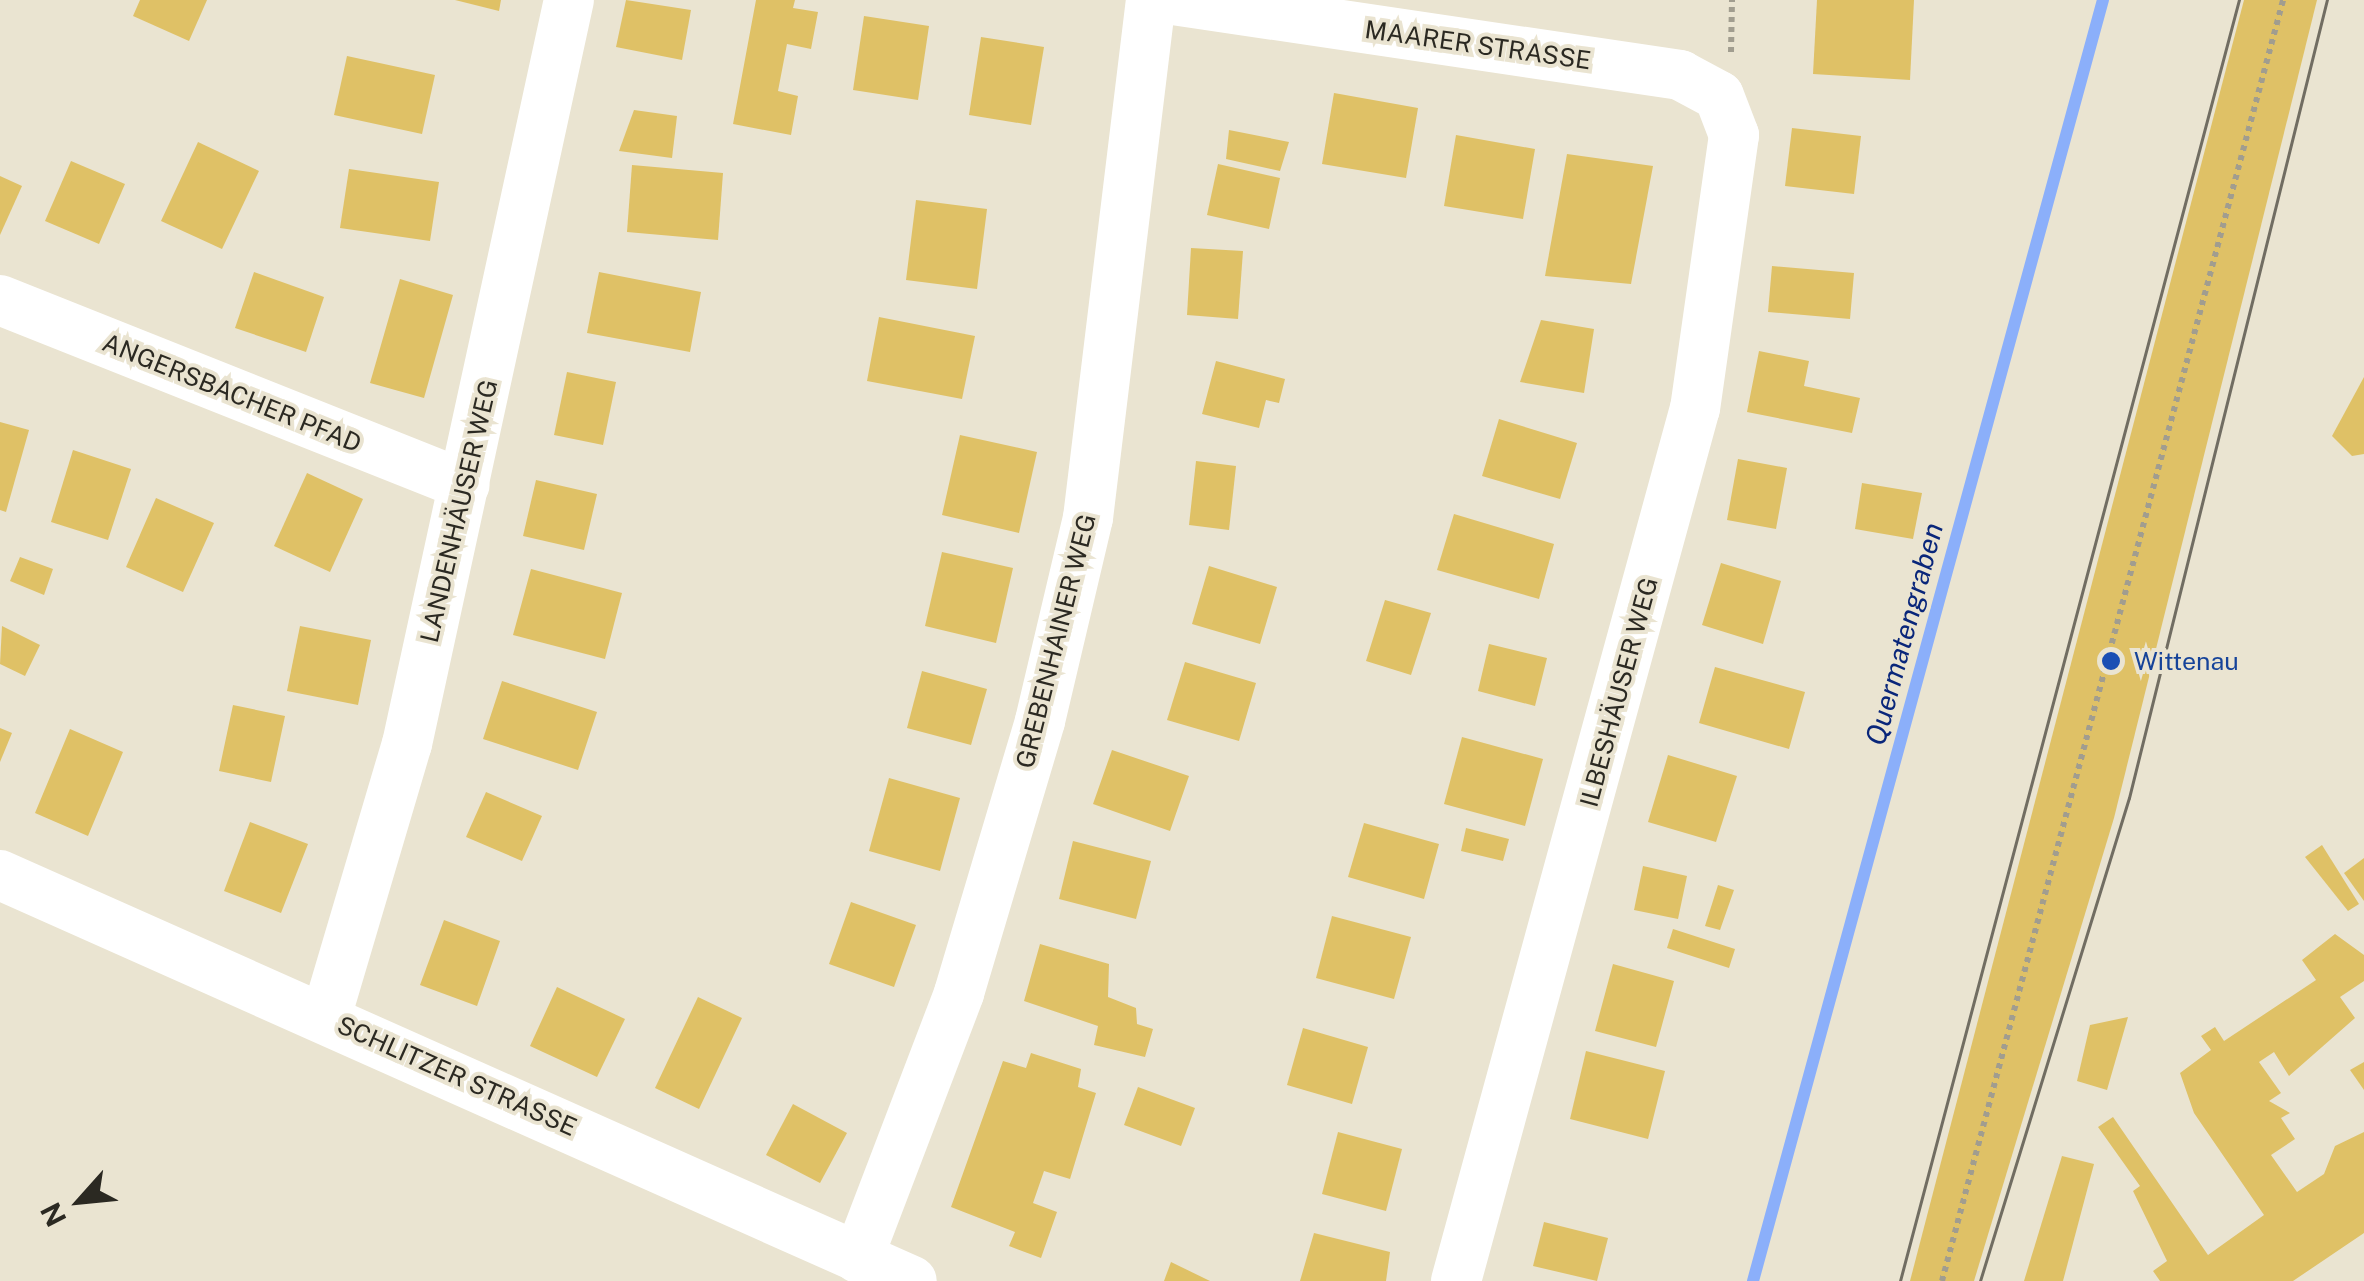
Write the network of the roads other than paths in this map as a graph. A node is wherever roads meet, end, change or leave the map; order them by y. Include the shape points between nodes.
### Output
1 (570, 0) edge
2 (1151, 0) edge
3 (1173, 0) edge
4 (1719, 96) joint
5 (0, 300) edge
6 (465, 486) junction
7 (0, 875) edge
8 (326, 1017) junction
9 (858, 1258) junction
10 (912, 1281) edge
11 (1456, 1281) edge

1 - 6 street, LANDENHÄUSER WEG
2 - 9 street, GREBENHAINER WEG via 1079,555 959,994
3 - 4 street, MAARER STRASSE via 1680,76
4 - 11 street, ILBESHÄUSER WEG via 1734,134 1695,408
5 - 6 street, ANGERSBACHER PFAD
6 - 8 street, LANDENHÄUSER WEG via 407,744
7 - 8 street, SCHLITZER STRASSE
8 - 9 street, SCHLITZER STRASSE
9 - 10 street, SCHLITZER STRASSE

